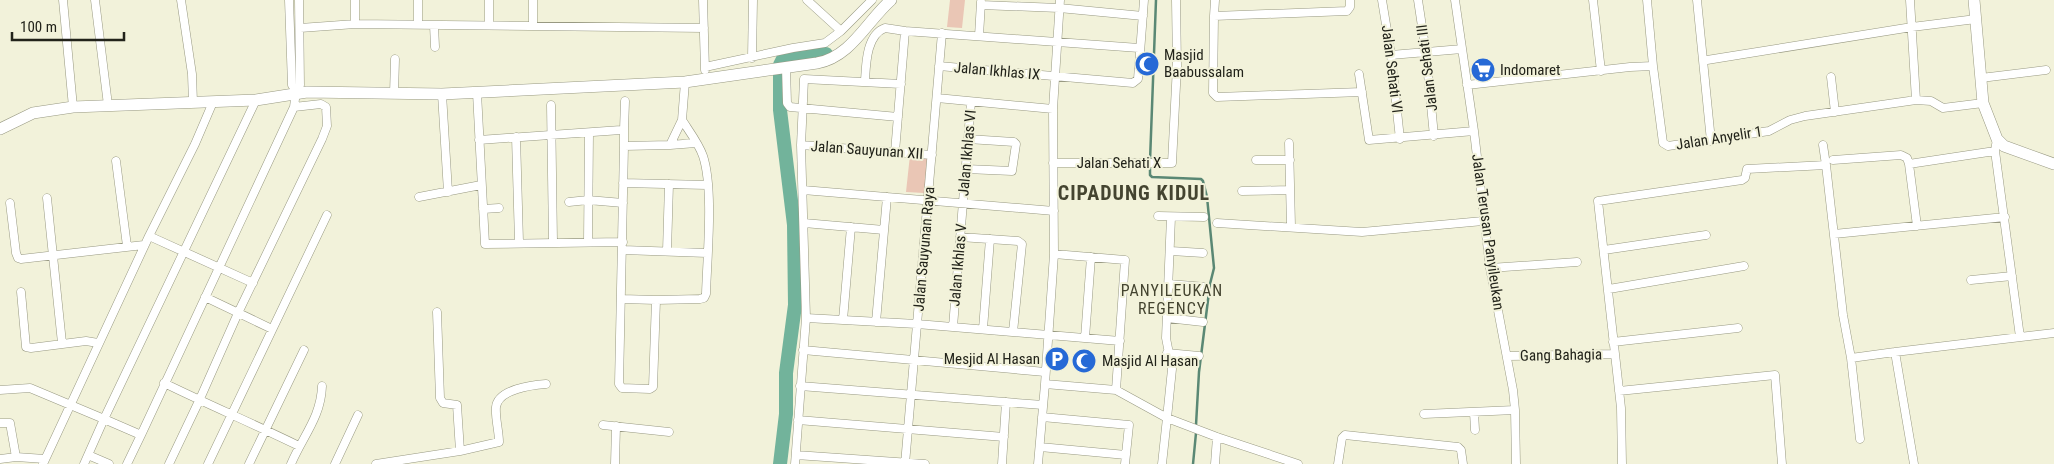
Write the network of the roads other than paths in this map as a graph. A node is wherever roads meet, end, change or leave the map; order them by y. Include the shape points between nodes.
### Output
1 (63, 0) edge
2 (95, 0) edge
3 (181, 0) edge
4 (284, 0) edge
5 (289, 0) edge
6 (299, 0) edge
7 (355, 0) edge
8 (418, 0) edge
9 (489, 0) edge
10 (533, 0) edge
11 (703, 0) edge
12 (753, 0) edge
13 (809, 0) edge
14 (872, 0) edge
15 (891, 0) edge
16 (1144, 0) edge
17 (1176, 0) edge
18 (1215, 0) edge
19 (1350, 0) edge
20 (1382, 0) edge
21 (1418, 0) edge
22 (1455, 0) edge
23 (1593, 0) edge
24 (1647, 0) edge
25 (1696, 0) edge
26 (1910, 0) edge
27 (1974, 0) edge
28 (981, 2) edge
29 (1059, 4) edge
30 (1142, 16) junction
31 (1214, 16) junction
32 (1976, 19) junction
33 (355, 24) junction
34 (418, 24) junction
35 (434, 25) junction
36 (489, 25) junction
37 (533, 26) junction
38 (1912, 27) junction
39 (300, 28) junction
40 (704, 28) junction
41 (841, 31) junction
42 (905, 31) junction
43 (942, 33) junction
44 (979, 36) junction
45 (1056, 42) junction
46 (435, 47) dead end
47 (1139, 48) junction
48 (1462, 48) junction
49 (1426, 52) junction
50 (1391, 55) junction
51 (752, 58) junction
52 (395, 59) dead end
53 (1707, 60) dead end
54 (939, 66) junction
55 (1652, 66) junction
56 (705, 67) junction
57 (782, 68) junction
58 (2046, 70) dead end
59 (1601, 71) junction
60 (1360, 74) dead end
61 (1054, 76) junction
62 (1831, 77) dead end
63 (1981, 78) junction
64 (705, 80) junction
65 (685, 82) junction
66 (865, 82) junction
67 (901, 84) junction
68 (1467, 85) junction
69 (296, 92) junction
70 (1362, 92) junction
71 (476, 93) junction
72 (394, 94) junction
73 (442, 94) junction
74 (937, 98) junction
75 (256, 100) junction
76 (1916, 100) junction
77 (625, 101) dead end
78 (213, 102) junction
79 (971, 102) junction
80 (193, 103) junction
81 (1983, 103) junction
82 (108, 105) junction
83 (551, 105) dead end
84 (294, 106) junction
85 (73, 107) junction
86 (1053, 109) junction
87 (801, 110) junction
88 (1835, 112) junction
89 (898, 117) junction
90 (682, 120) junction
91 (0, 129) edge
92 (624, 130) junction
93 (1474, 132) junction
94 (589, 133) junction
95 (552, 134) junction
96 (1434, 136) junction
97 (516, 137) junction
98 (968, 139) junction
99 (1400, 139) junction
100 (479, 140) junction
101 (1997, 140) junction
102 (1711, 141) junction
103 (696, 143) junction
104 (1289, 143) dead end
105 (670, 145) junction
106 (801, 145) junction
107 (1823, 145) dead end
108 (624, 146) junction
109 (1995, 151) junction
110 (895, 152) junction
111 (932, 155) junction
112 (1256, 160) dead end
113 (1290, 160) junction
114 (1833, 160) dead end
115 (116, 161) dead end
116 (1053, 163) junction
117 (1909, 164) junction
118 (2054, 164) edge
119 (1826, 166) junction
120 (966, 169) junction
121 (623, 183) junction
122 (669, 184) junction
123 (481, 185) junction
124 (707, 185) junction
125 (803, 190) junction
126 (1290, 190) junction
127 (1242, 191) dead end
128 (448, 192) junction
129 (419, 197) dead end
130 (887, 197) junction
131 (47, 198) dead end
132 (588, 200) junction
133 (928, 201) junction
134 (10, 202) dead end
135 (569, 202) dead end
136 (623, 203) junction
137 (963, 204) junction
138 (499, 208) dead end
139 (483, 209) junction
140 (1054, 211) junction
141 (327, 215) dead end
142 (1158, 216) dead end
143 (1171, 217) junction
144 (1204, 217) dead end
145 (2005, 217) junction
146 (1483, 221) junction
147 (804, 223) junction
148 (1217, 223) dead end
149 (1291, 226) junction
150 (1917, 226) junction
151 (851, 227) junction
152 (884, 230) junction
153 (1834, 234) junction
154 (1706, 235) dead end
155 (149, 236) junction
156 (960, 237) junction
157 (990, 239) junction
158 (519, 242) junction
159 (553, 242) junction
160 (588, 242) junction
161 (144, 245) junction
162 (127, 246) junction
163 (623, 246) junction
164 (1604, 250) junction
165 (184, 251) junction
166 (667, 251) junction
167 (1170, 251) junction
168 (707, 253) junction
169 (1203, 253) dead end
170 (1054, 254) junction
171 (54, 255) junction
172 (1091, 257) junction
173 (1577, 262) dead end
174 (1744, 266) dead end
175 (218, 267) junction
176 (1490, 268) junction
177 (2012, 276) junction
178 (1971, 280) dead end
179 (254, 283) junction
180 (1169, 284) junction
181 (1206, 287) dead end
182 (1609, 289) junction
183 (20, 292) dead end
184 (205, 297) junction
185 (622, 299) junction
186 (656, 300) junction
187 (438, 312) dead end
188 (238, 313) junction
189 (806, 318) junction
190 (1167, 318) junction
191 (843, 320) junction
192 (876, 322) junction
193 (1203, 322) dead end
194 (917, 324) junction
195 (953, 327) junction
196 (1738, 328) dead end
197 (272, 329) junction
198 (983, 329) junction
199 (1013, 332) junction
200 (2054, 333) edge
201 (1048, 335) junction
202 (2020, 337) junction
203 (1085, 338) junction
204 (1120, 341) junction
205 (1613, 342) junction
206 (62, 343) junction
207 (98, 343) junction
208 (304, 350) dead end
209 (803, 350) junction
210 (1895, 352) junction
211 (1168, 353) junction
212 (1614, 354) junction
213 (1199, 356) dead end
214 (1507, 356) junction
215 (1851, 358) junction
216 (913, 359) junction
217 (1045, 372) junction
218 (164, 383) junction
219 (546, 384) dead end
220 (1045, 384) junction
221 (322, 386) dead end
222 (800, 386) junction
223 (0, 390) edge
224 (1116, 390) junction
225 (1619, 391) junction
226 (911, 395) junction
227 (199, 401) junction
228 (1006, 402) junction
229 (70, 404) junction
230 (1043, 405) junction
231 (1515, 410) junction
232 (1474, 412) junction
233 (232, 414) junction
234 (1424, 414) dead end
235 (358, 415) dead end
236 (1042, 417) junction
237 (1167, 418) junction
238 (104, 419) junction
239 (798, 420) junction
240 (0, 423) edge
241 (603, 425) dead end
242 (616, 426) junction
243 (909, 428) junction
244 (266, 429) junction
245 (1475, 430) dead end
246 (669, 432) dead end
247 (141, 435) junction
248 (1004, 437) junction
249 (1217, 438) junction
250 (1860, 439) dead end
251 (299, 446) junction
252 (1040, 447) junction
253 (460, 450) junction
254 (88, 455) junction
255 (796, 455) junction
256 (1126, 455) junction
257 (16, 457) junction
258 (0, 459) edge
259 (44, 462) edge
260 (905, 463) edge
261 (84, 464) edge
262 (109, 464) edge
263 (128, 464) edge
264 (169, 464) edge
265 (208, 464) edge
266 (249, 464) edge
267 (291, 464) edge
268 (335, 464) edge
269 (376, 464) edge
270 (616, 464) edge
271 (795, 464) edge
272 (925, 464) edge
273 (1002, 464) edge
274 (1038, 464) edge
275 (1126, 464) edge
276 (1162, 464) edge
277 (1215, 464) edge
278 (1298, 464) edge
279 (1338, 464) edge
280 (1463, 464) edge
281 (1516, 464) edge
282 (1622, 464) edge
283 (1782, 464) edge
284 (1914, 464) edge

1 - 85 street
2 - 82 street
3 - 80 street
4 - 5 street
5 - 6 street
5 - 69 street via 292,85
6 - 39 street
7 - 33 street
8 - 34 street
9 - 36 street
10 - 37 street
11 - 40 street
12 - 51 street
13 - 41 street
14 - 41 street
15 - 57 street via 839,55 825,62
16 - 30 street
17 - 116 street, Jalan Sehati X via 1177,66 1172,163
18 - 31 street
19 - 31 street via 1347,11
20 - 50 street, Jalan Sehati VI
21 - 49 street, Jalan Sehati III
22 - 48 street, Jalan Terusan Panyileukan
23 - 59 street
24 - 55 street
25 - 102 street
26 - 38 street
27 - 32 street
28 - 29 street
28 - 44 street
29 - 30 street
29 - 45 street
30 - 47 street
31 - 70 street via 1214,96
32 - 38 street
32 - 63 street
33 - 34 street
33 - 39 street
34 - 35 street
35 - 36 street
35 - 46 street
36 - 37 street
37 - 40 street
38 - 53 street
38 - 76 street
39 - 69 street via 300,85
40 - 56 street
41 - 51 street via 825,43
42 - 43 street
42 - 66 street via 885,28 875,36 870,45
42 - 67 street
43 - 44 street
43 - 54 street, Jalan Sauyunan Raya
44 - 45 street
45 - 47 street
45 - 61 street
47 - 61 street, Jalan Ikhlas IX via 1138,78 1133,83
48 - 49 street
48 - 68 street, Jalan Terusan Panyileukan
49 - 50 street
49 - 96 street, Jalan Sehati III
50 - 99 street, Jalan Sehati VI
51 - 56 street
52 - 72 street
54 - 61 street, Jalan Ikhlas IX
54 - 74 street, Jalan Sauyunan Raya
55 - 59 street
55 - 102 street, Jalan Anyelir 1 via 1663,143 1668,146
56 - 64 street
57 - 64 street
57 - 87 street via 787,105
58 - 63 street
59 - 68 street
60 - 70 street
61 - 86 street
62 - 88 street
63 - 81 street
64 - 65 street
65 - 71 street
65 - 90 street
66 - 67 street
66 - 87 street via 805,77
67 - 89 street
68 - 93 street, Jalan Terusan Panyileukan
69 - 72 street
69 - 75 street
69 - 84 street
70 - 99 street via 1369,140
71 - 73 street
71 - 100 street
72 - 73 street
73 - 128 street
74 - 79 street
74 - 111 street, Jalan Sauyunan Raya
75 - 78 street
75 - 165 street
76 - 81 street via 1931,101 1943,108
76 - 88 street, Jalan Anyelir 1
77 - 92 street
78 - 80 street
78 - 155 street
79 - 86 street
79 - 98 street, Jalan Ikhlas VI
80 - 82 street
81 - 101 street
82 - 85 street
83 - 95 street
84 - 175 street
84 - 179 street via 324,105 326,126
85 - 91 street via 34,113
86 - 116 street
87 - 89 street
87 - 106 street
88 - 102 street, Jalan Anyelir 1 via 1790,120 1769,131
89 - 110 street
90 - 103 street
90 - 105 street
92 - 94 street
92 - 108 street
93 - 96 street
93 - 146 street, Jalan Terusan Panyileukan
94 - 95 street
94 - 132 street
95 - 97 street
95 - 159 street
96 - 99 street
97 - 100 street
97 - 158 street
98 - 120 street, Jalan Ikhlas VI
98 - 120 street via 1016,144 1012,171
100 - 123 street
101 - 109 street
101 - 118 street via 2004,146
103 - 105 street
103 - 124 street via 703,156
104 - 113 street
105 - 108 street
106 - 110 street, Jalan Sauyunan XII
106 - 125 street
107 - 119 street
108 - 121 street
109 - 117 street
109 - 145 street
110 - 111 street, Jalan Sauyunan XII
111 - 133 street, Jalan Sauyunan Raya
112 - 113 street
113 - 126 street
114 - 117 street via 1901,155
115 - 162 street
116 - 140 street
117 - 150 street
119 - 153 street
119 - 164 street via 1748,169 1742,180 1598,201
120 - 137 street, Jalan Ikhlas VI
121 - 122 street
121 - 136 street
122 - 124 street
122 - 166 street
123 - 128 street
123 - 139 street
124 - 168 street
125 - 130 street
125 - 147 street
126 - 127 street
126 - 149 street
128 - 129 street
130 - 133 street
130 - 152 street
131 - 171 street
132 - 135 street
132 - 136 street
132 - 160 street
133 - 137 street
133 - 194 street, Jalan Sauyunan Raya
134 - 171 street via 18,258
136 - 163 street
137 - 140 street
137 - 156 street, Jalan Ikhlas V
138 - 139 street
139 - 158 street via 485,244
140 - 170 street
141 - 197 street
142 - 143 street
143 - 144 street
143 - 167 street
145 - 150 street
145 - 177 street
146 - 149 street via 1362,232
146 - 176 street, Jalan Terusan Panyileukan
147 - 151 street
147 - 189 street
148 - 149 street
150 - 153 street
151 - 152 street
151 - 191 street
152 - 192 street
153 - 215 street
154 - 164 street
155 - 161 street
155 - 165 street
156 - 157 street
156 - 195 street, Jalan Ikhlas V
157 - 198 street
157 - 199 street via 1022,244
158 - 159 street
159 - 160 street
160 - 163 street
161 - 162 street
161 - 207 street
162 - 171 street
163 - 166 street
163 - 185 street
164 - 182 street
165 - 175 street
165 - 238 street
166 - 168 street
167 - 169 street
167 - 180 street
168 - 186 street via 704,298
170 - 172 street
170 - 201 street
171 - 206 street
172 - 203 street
172 - 204 street via 1125,260
173 - 176 street
174 - 182 street
175 - 179 street
175 - 184 street
176 - 214 street, Jalan Terusan Panyileukan
177 - 178 street
177 - 202 street
179 - 188 street
180 - 181 street
180 - 190 street
182 - 205 street
183 - 206 street via 26,347
184 - 188 street
184 - 218 street
185 - 186 street
185 - 186 street via 619,384 622,388 650,389 653,387
187 - 253 street via 440,398 443,403 457,405
188 - 197 street
188 - 227 street
189 - 191 street
189 - 209 street
190 - 193 street
190 - 211 street
191 - 192 street
192 - 194 street
194 - 195 street
194 - 216 street, Jalan Sauyunan Raya
195 - 198 street
196 - 205 street
197 - 233 street
198 - 199 street
199 - 201 street
200 - 202 street
201 - 203 street
201 - 217 street
202 - 210 street
203 - 204 street
204 - 224 street
205 - 212 street
206 - 207 street
207 - 229 street
208 - 244 street
209 - 216 street
209 - 222 street
210 - 215 street
210 - 284 street
211 - 213 street
211 - 237 street via 1172,369
212 - 214 street, Gang Bahagia
212 - 225 street
214 - 231 street, Jalan Terusan Panyileukan
215 - 250 street
216 - 217 street
216 - 226 street, Jalan Sauyunan Raya
217 - 220 street
218 - 227 street
218 - 247 street
219 - 253 street via 520,389 502,395 498,400 496,406 503,441
220 - 224 street
220 - 230 street
221 - 251 street via 318,413
222 - 226 street
222 - 239 street
223 - 229 street via 30,388
224 - 237 street
225 - 282 street
225 - 283 street via 1775,375
226 - 228 street
226 - 243 street, Jalan Sauyunan Raya
227 - 233 street
227 - 264 street
228 - 230 street
228 - 248 street
229 - 238 street
229 - 259 street
230 - 236 street
231 - 232 street
231 - 281 street, Jalan Terusan Panyileukan
232 - 234 street
232 - 245 street
233 - 244 street
233 - 265 street
235 - 268 street
236 - 252 street
236 - 256 street via 1129,424
237 - 249 street
237 - 276 street
238 - 247 street
238 - 254 street
239 - 243 street
239 - 255 street
240 - 257 street via 10,423
241 - 242 street
242 - 246 street
242 - 270 street
243 - 248 street
243 - 260 street, Jalan Sauyunan Raya
244 - 251 street
244 - 266 street
247 - 263 street
248 - 273 street
249 - 277 street
249 - 278 street
251 - 267 street
252 - 256 street
252 - 274 street
253 - 269 street
254 - 261 street
254 - 262 street
255 - 260 street
255 - 271 street
256 - 275 street
257 - 258 street
257 - 259 street
260 - 272 street
279 - 280 street via 1345,436 1458,448

